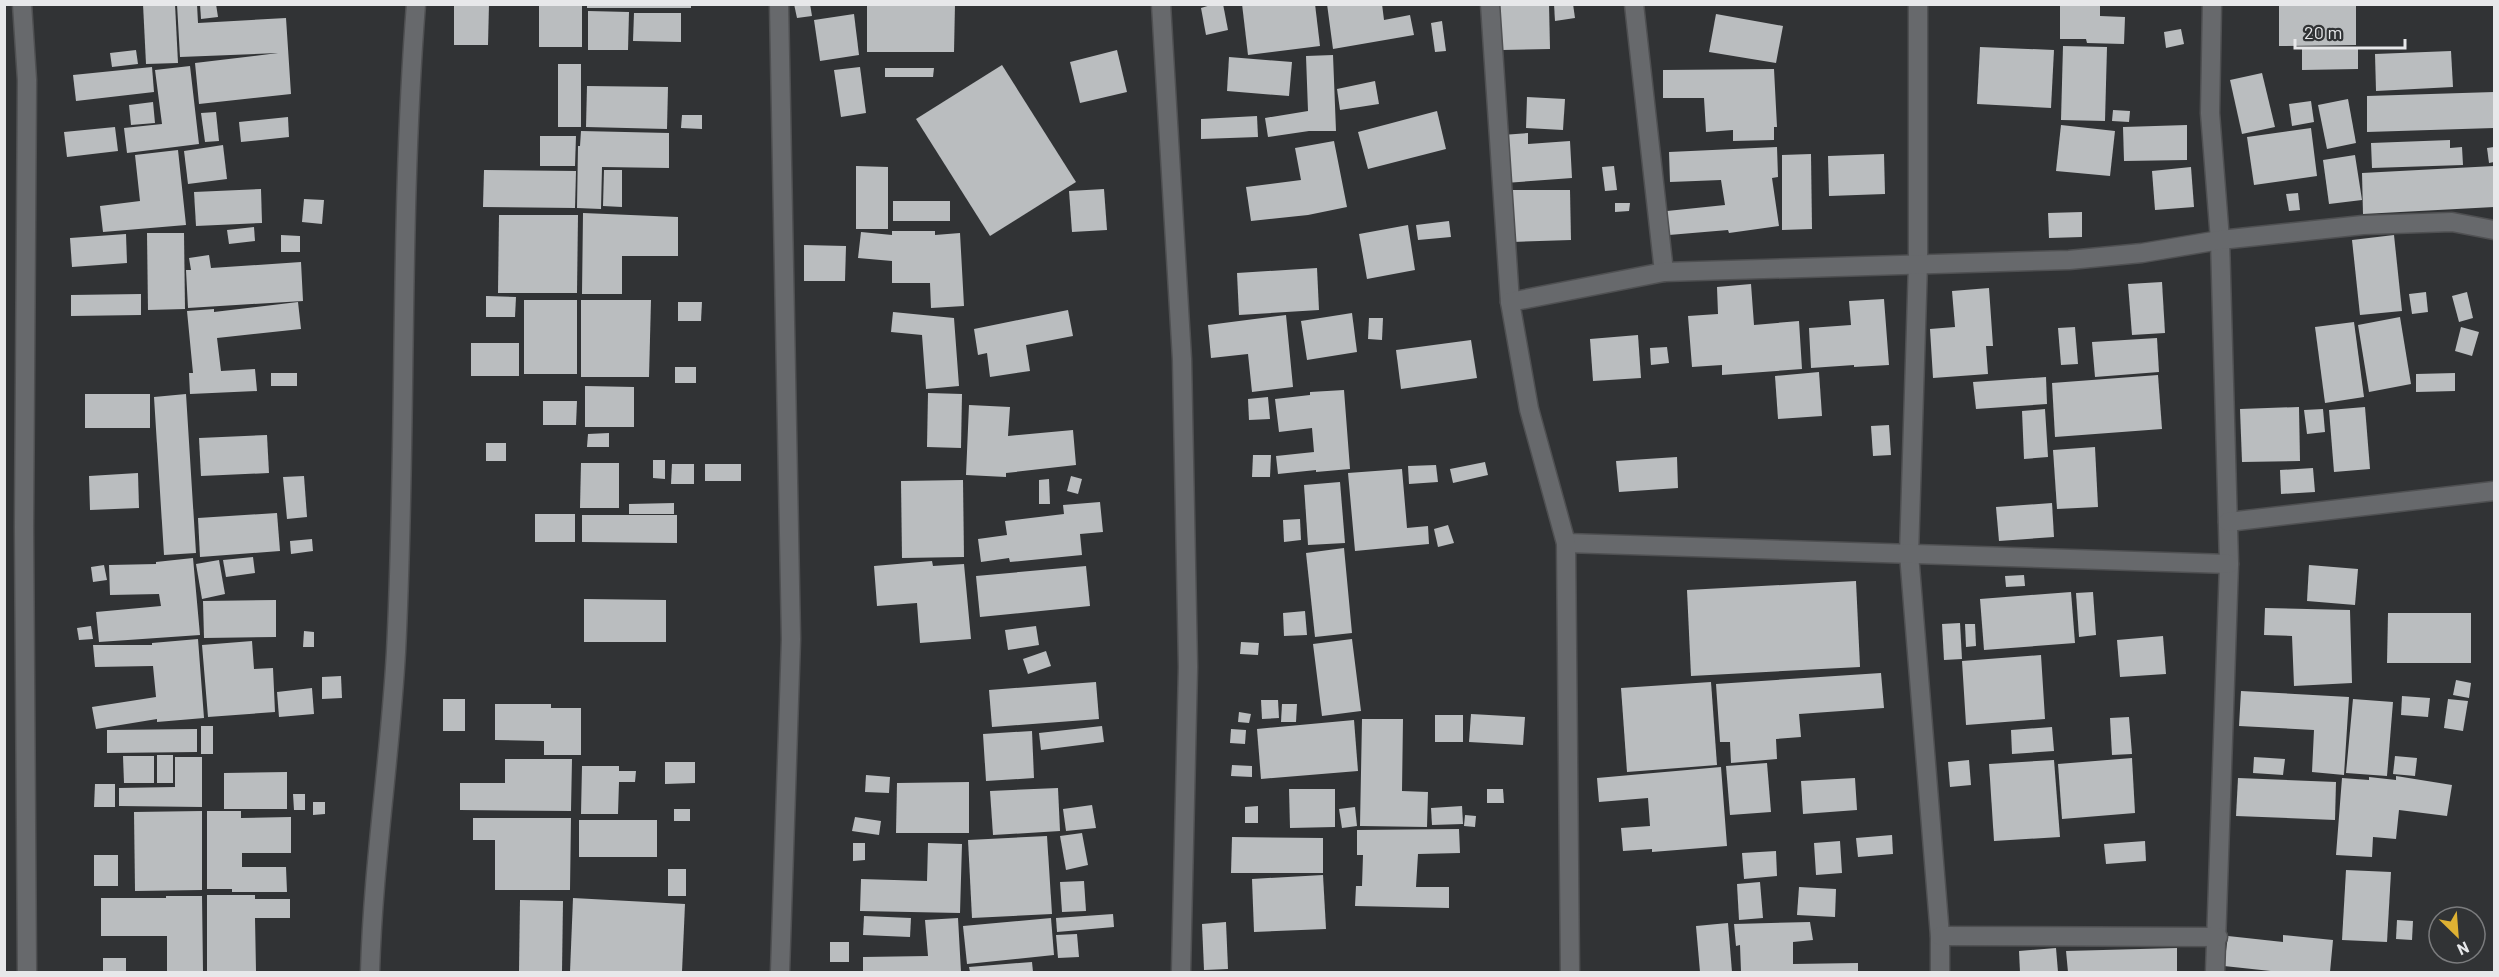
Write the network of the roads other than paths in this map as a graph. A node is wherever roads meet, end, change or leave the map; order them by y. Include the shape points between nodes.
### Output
1 (22, 4) edge
2 (416, 4) edge
3 (779, 4) edge
4 (1161, 4) edge
5 (1490, 4) edge
6 (1634, 4) edge
7 (1918, 4) edge
8 (2212, 4) edge
9 (2494, 230) edge
10 (2220, 240) junction
11 (1918, 263) junction
12 (1664, 272) junction
13 (1510, 302) junction
14 (2494, 491) edge
15 (2228, 522) junction
16 (1566, 543) junction
17 (1909, 554) junction
18 (2229, 564) junction
19 (1940, 936) junction
20 (2218, 937) junction
21 (27, 972) edge
22 (370, 972) edge
23 (780, 972) edge
24 (1181, 972) edge
25 (1570, 972) edge
26 (1940, 972) edge
27 (2215, 972) edge

1 - 21 street via 27,80
2 - 22 street via 405,185 403,470 396,654 372,909
3 - 23 street via 790,639
4 - 24 street via 1182,360 1188,667
5 - 13 street
6 - 12 street
7 - 11 street
8 - 10 street via 2210,113
9 - 10 street via 2452,222 2363,225
10 - 11 street via 2069,260
10 - 15 street
11 - 12 street
11 - 17 street
12 - 13 street
13 - 16 street via 1529,409
14 - 15 street
15 - 18 street
16 - 17 street
16 - 25 street
17 - 18 street
17 - 19 street
18 - 20 street
19 - 20 street
19 - 26 street
20 - 27 street

